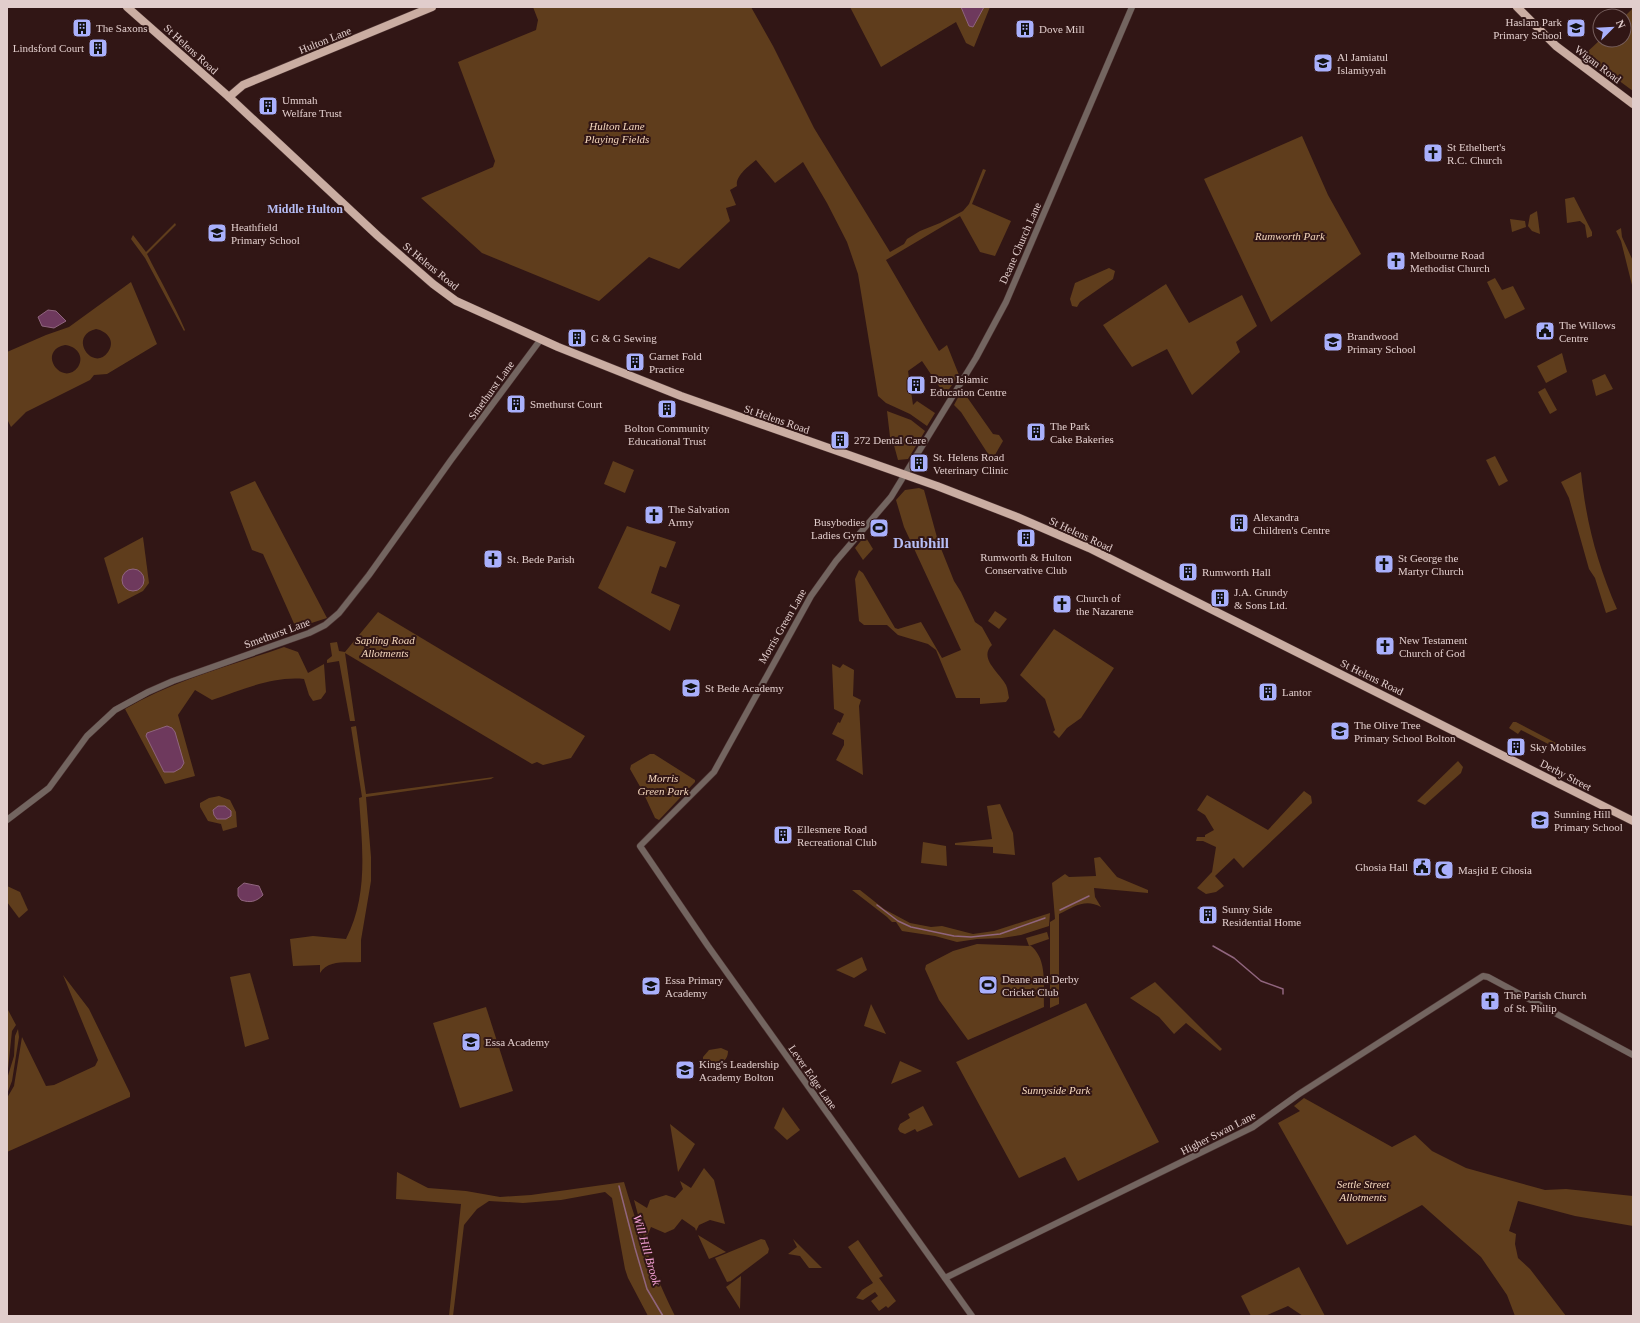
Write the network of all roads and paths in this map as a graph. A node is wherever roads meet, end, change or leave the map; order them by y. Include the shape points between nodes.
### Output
1 (127, 7) edge
2 (432, 7) edge
3 (1132, 7) edge
4 (1517, 7) edge
5 (229, 97) junction
6 (1633, 104) edge
7 (541, 339) junction
8 (903, 475) junction
9 (1488, 749) joint
10 (7, 820) edge
11 (1633, 821) edge
12 (640, 846) joint
13 (1633, 1055) edge
14 (945, 1278) junction
15 (972, 1316) edge

1 - 5 main road, St Helens Road
2 - 5 main road, Hulton Lane via 243,85
3 - 8 street, Deane Church Lane via 1006,302 976,358
4 - 6 main road, Wigan Road via 1556,46
5 - 7 main road, St Helens Road via 348,209 442,291 470,308
7 - 8 main road, St Helens Road via 692,400
7 - 10 street, Smethurst Lane via 369,575 334,618 309,633 161,686 115,710 87,736 49,788
8 - 9 main road, St Helens Road via 1017,517 1087,547
8 - 12 street, Morris Green Lane via 891,497 836,560 811,596 714,772
9 - 11 main road, Derby Street
12 - 14 street, Lever Edge Lane via 712,953
13 - 14 street, Higher Swan Lane via 1488,976 1483,976 1299,1094 1253,1127
14 - 15 street, Lever Edge Lane

